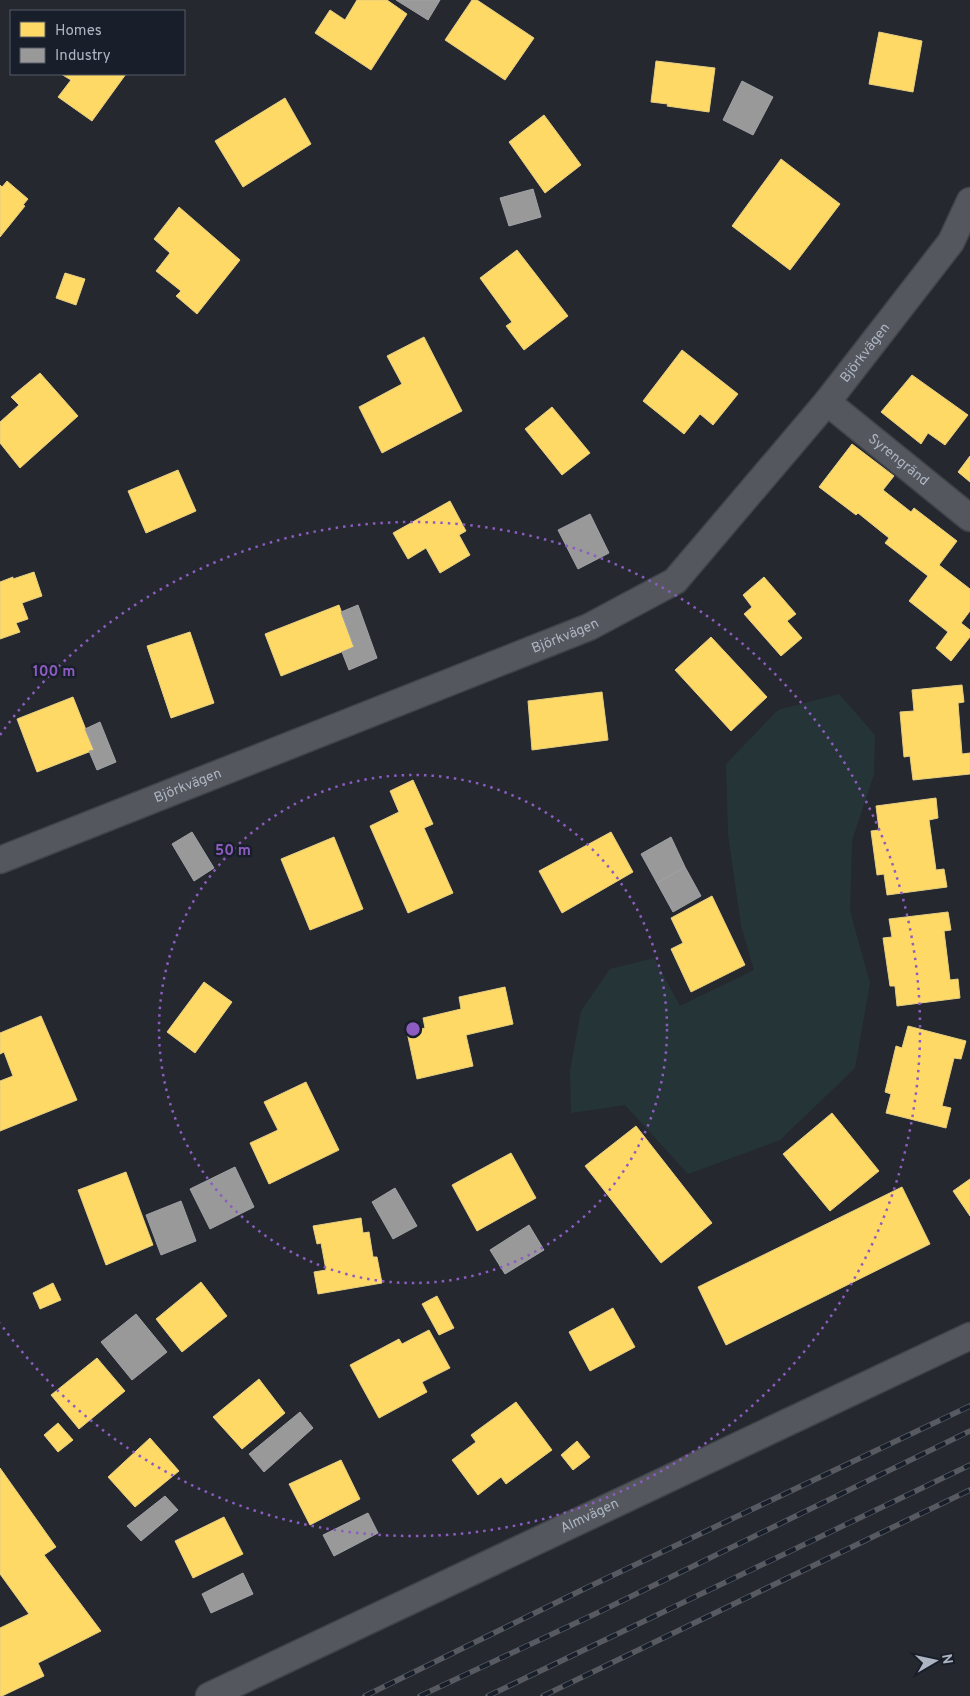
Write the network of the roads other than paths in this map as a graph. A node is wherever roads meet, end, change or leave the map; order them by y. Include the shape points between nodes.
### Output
1 (970, 200) edge
2 (827, 402) junction
3 (970, 518) edge
4 (0, 860) edge
5 (970, 1336) edge
6 (208, 1696) edge

1 - 2 street, Björkvägen via 952,242
2 - 3 street, Syrengränd
2 - 4 street, Björkvägen via 674,581 589,627
5 - 6 street, Almvägen

